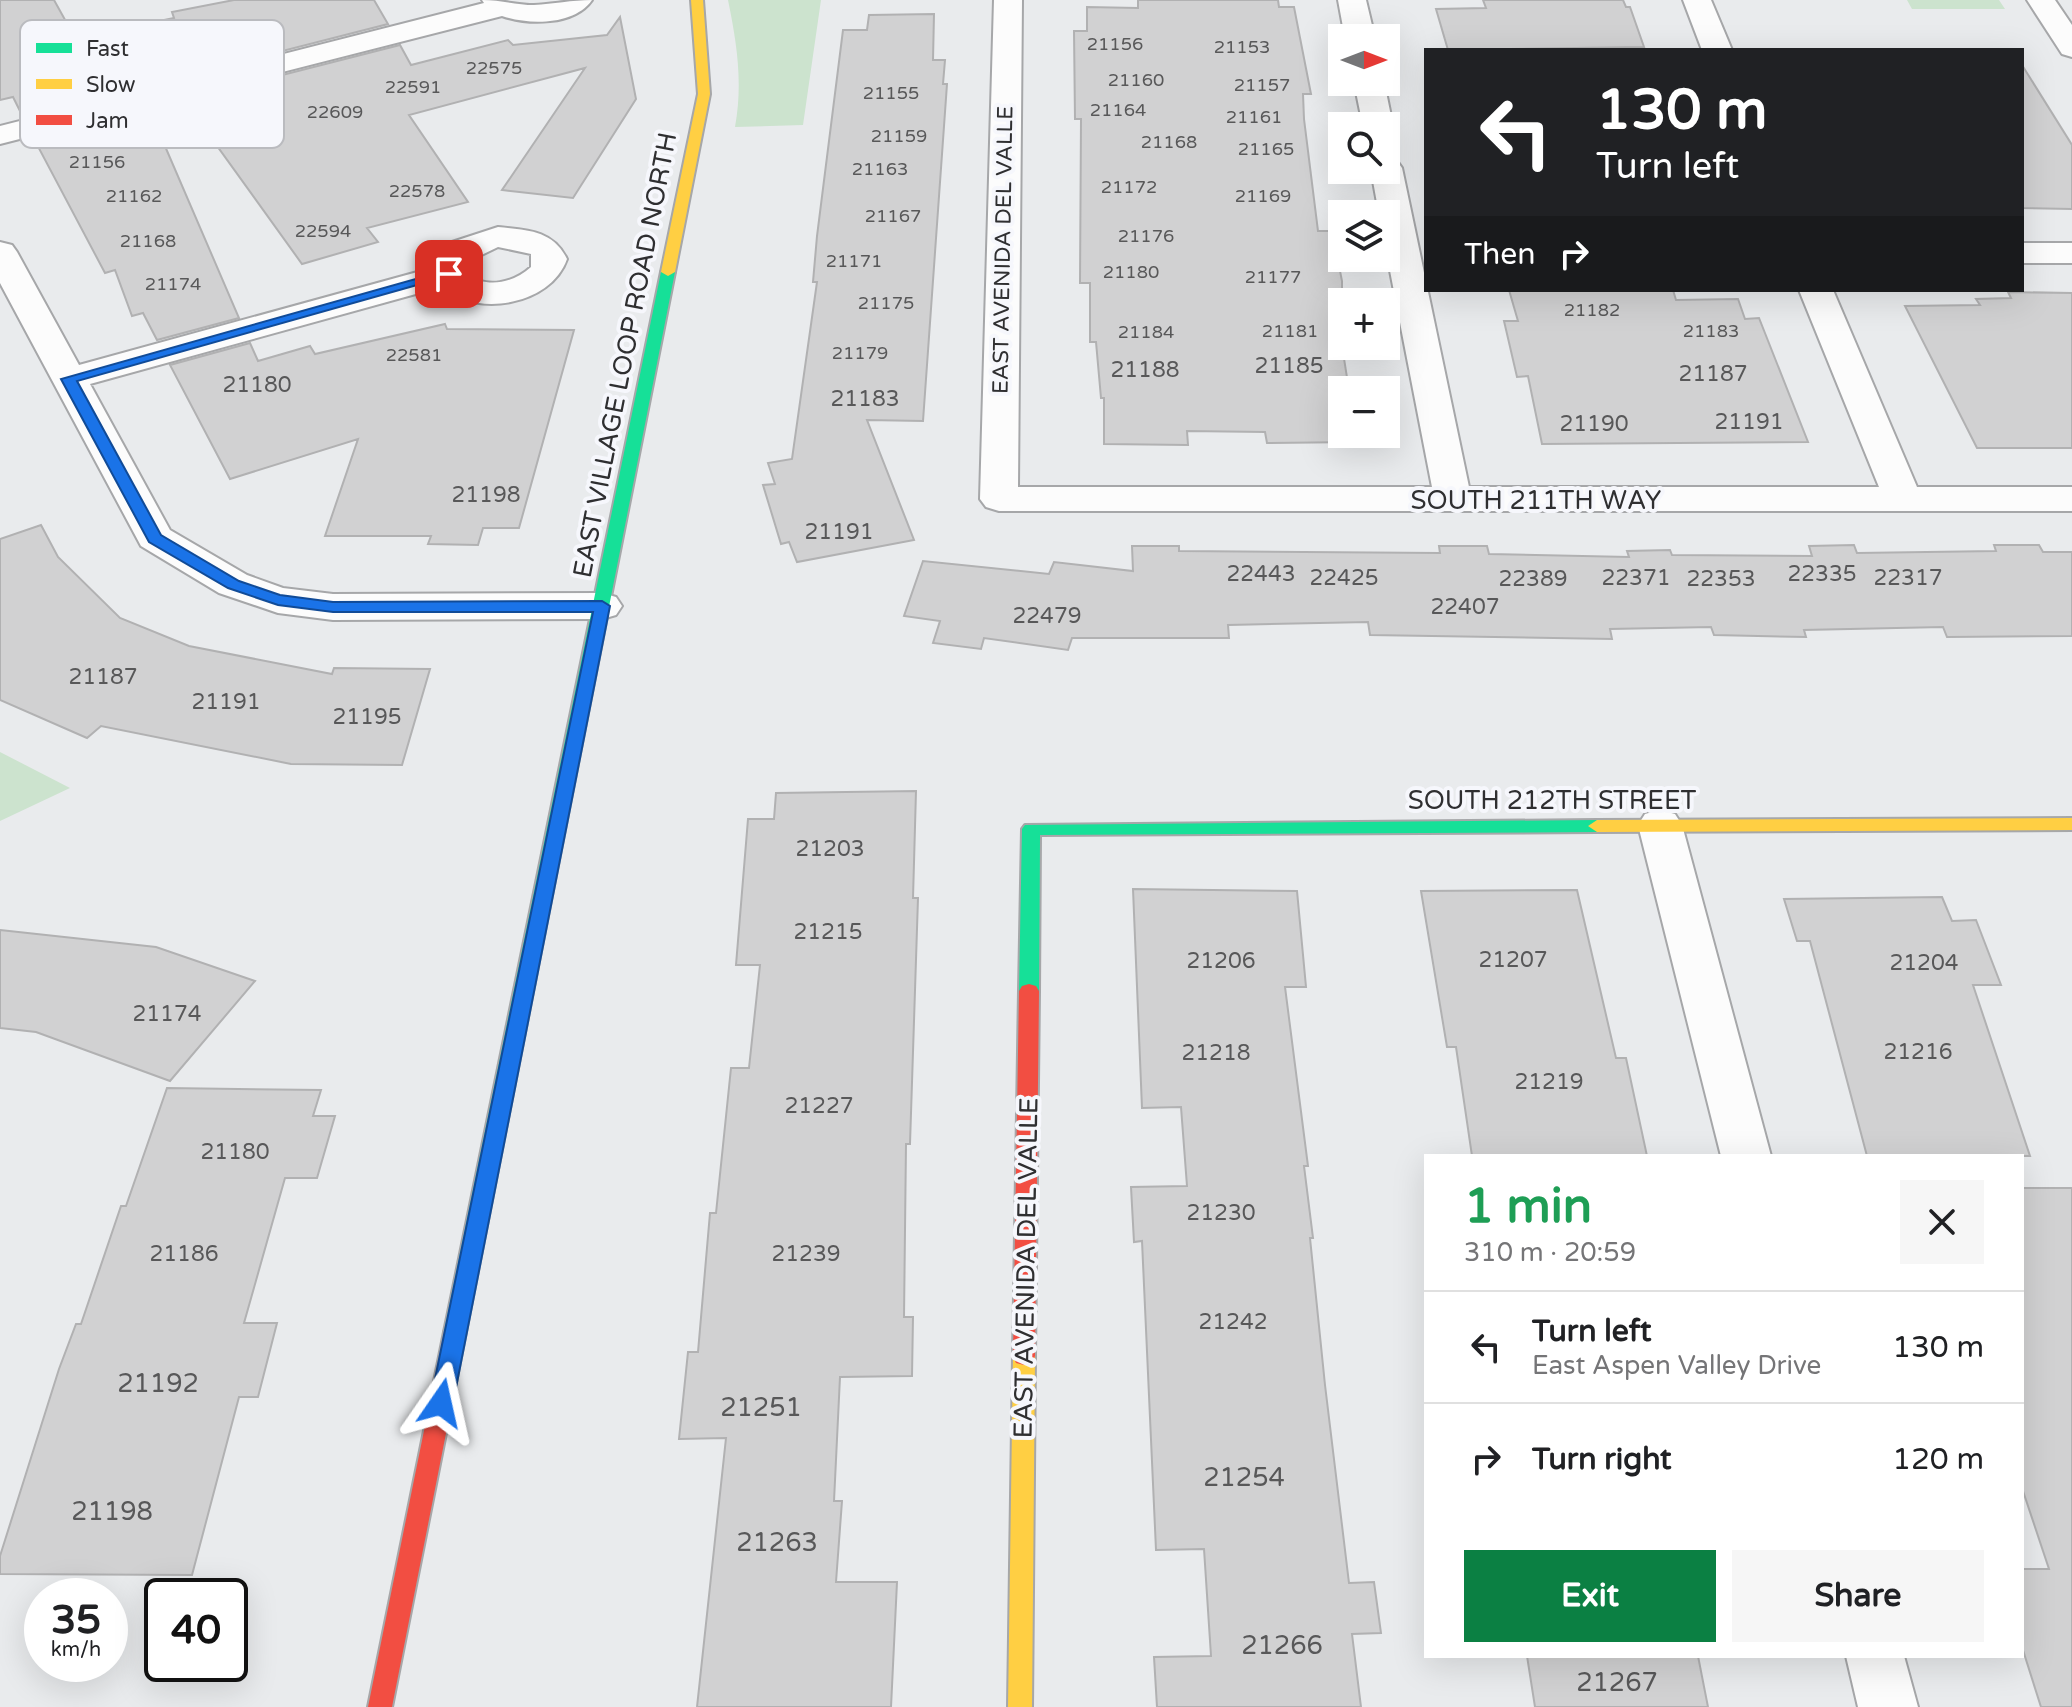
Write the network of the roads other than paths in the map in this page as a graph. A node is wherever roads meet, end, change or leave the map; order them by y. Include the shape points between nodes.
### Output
1 (578, 0) edge
2 (697, 0) edge
3 (1008, 0) edge
4 (1352, 0) edge
5 (1697, 0) edge
6 (2041, 0) edge
7 (499, 4) edge
8 (1357, 24) edge
9 (1716, 48) edge
10 (2072, 48) edge
11 (284, 60) edge
12 (20, 130) edge
13 (0, 135) edge
14 (1389, 184) edge
15 (0, 252) edge
16 (2024, 253) edge
17 (2072, 253) edge
18 (449, 274) dead end
19 (1817, 292) edge
20 (69, 379) junction
21 (999, 499) joint
22 (2072, 499) edge
23 (1453, 500) junction
24 (1903, 500) junction
25 (602, 606) junction
26 (2072, 824) edge
27 (1660, 825) junction
28 (1031, 829) joint
29 (1745, 1154) edge
30 (1876, 1658) edge
31 (380, 1707) edge
32 (1020, 1707) edge
33 (1888, 1707) edge

1 - 7 street via 541,13
2 - 25 street, EAST VILLAGE LOOP ROAD NORTH via 704,94
3 - 21 street, EAST AVENIDA DEL VALLE
4 - 8 street
5 - 9 street
6 - 10 street
7 - 11 street
12 - 13 street
14 - 23 street
15 - 20 street
16 - 17 street
18 - 20 street
19 - 24 street
20 - 25 street via 155,538 233,584 278,600 333,607
21 - 23 street, SOUTH 211TH WAY
22 - 24 street, SOUTH 211TH WAY
23 - 24 street, SOUTH 211TH WAY
25 - 31 street, EAST VILLAGE LOOP ROAD NORTH
26 - 27 street, SOUTH 212TH STREET
27 - 28 street, SOUTH 212TH STREET
27 - 29 street
28 - 32 street, EAST AVENIDA DEL VALLE
30 - 33 street

